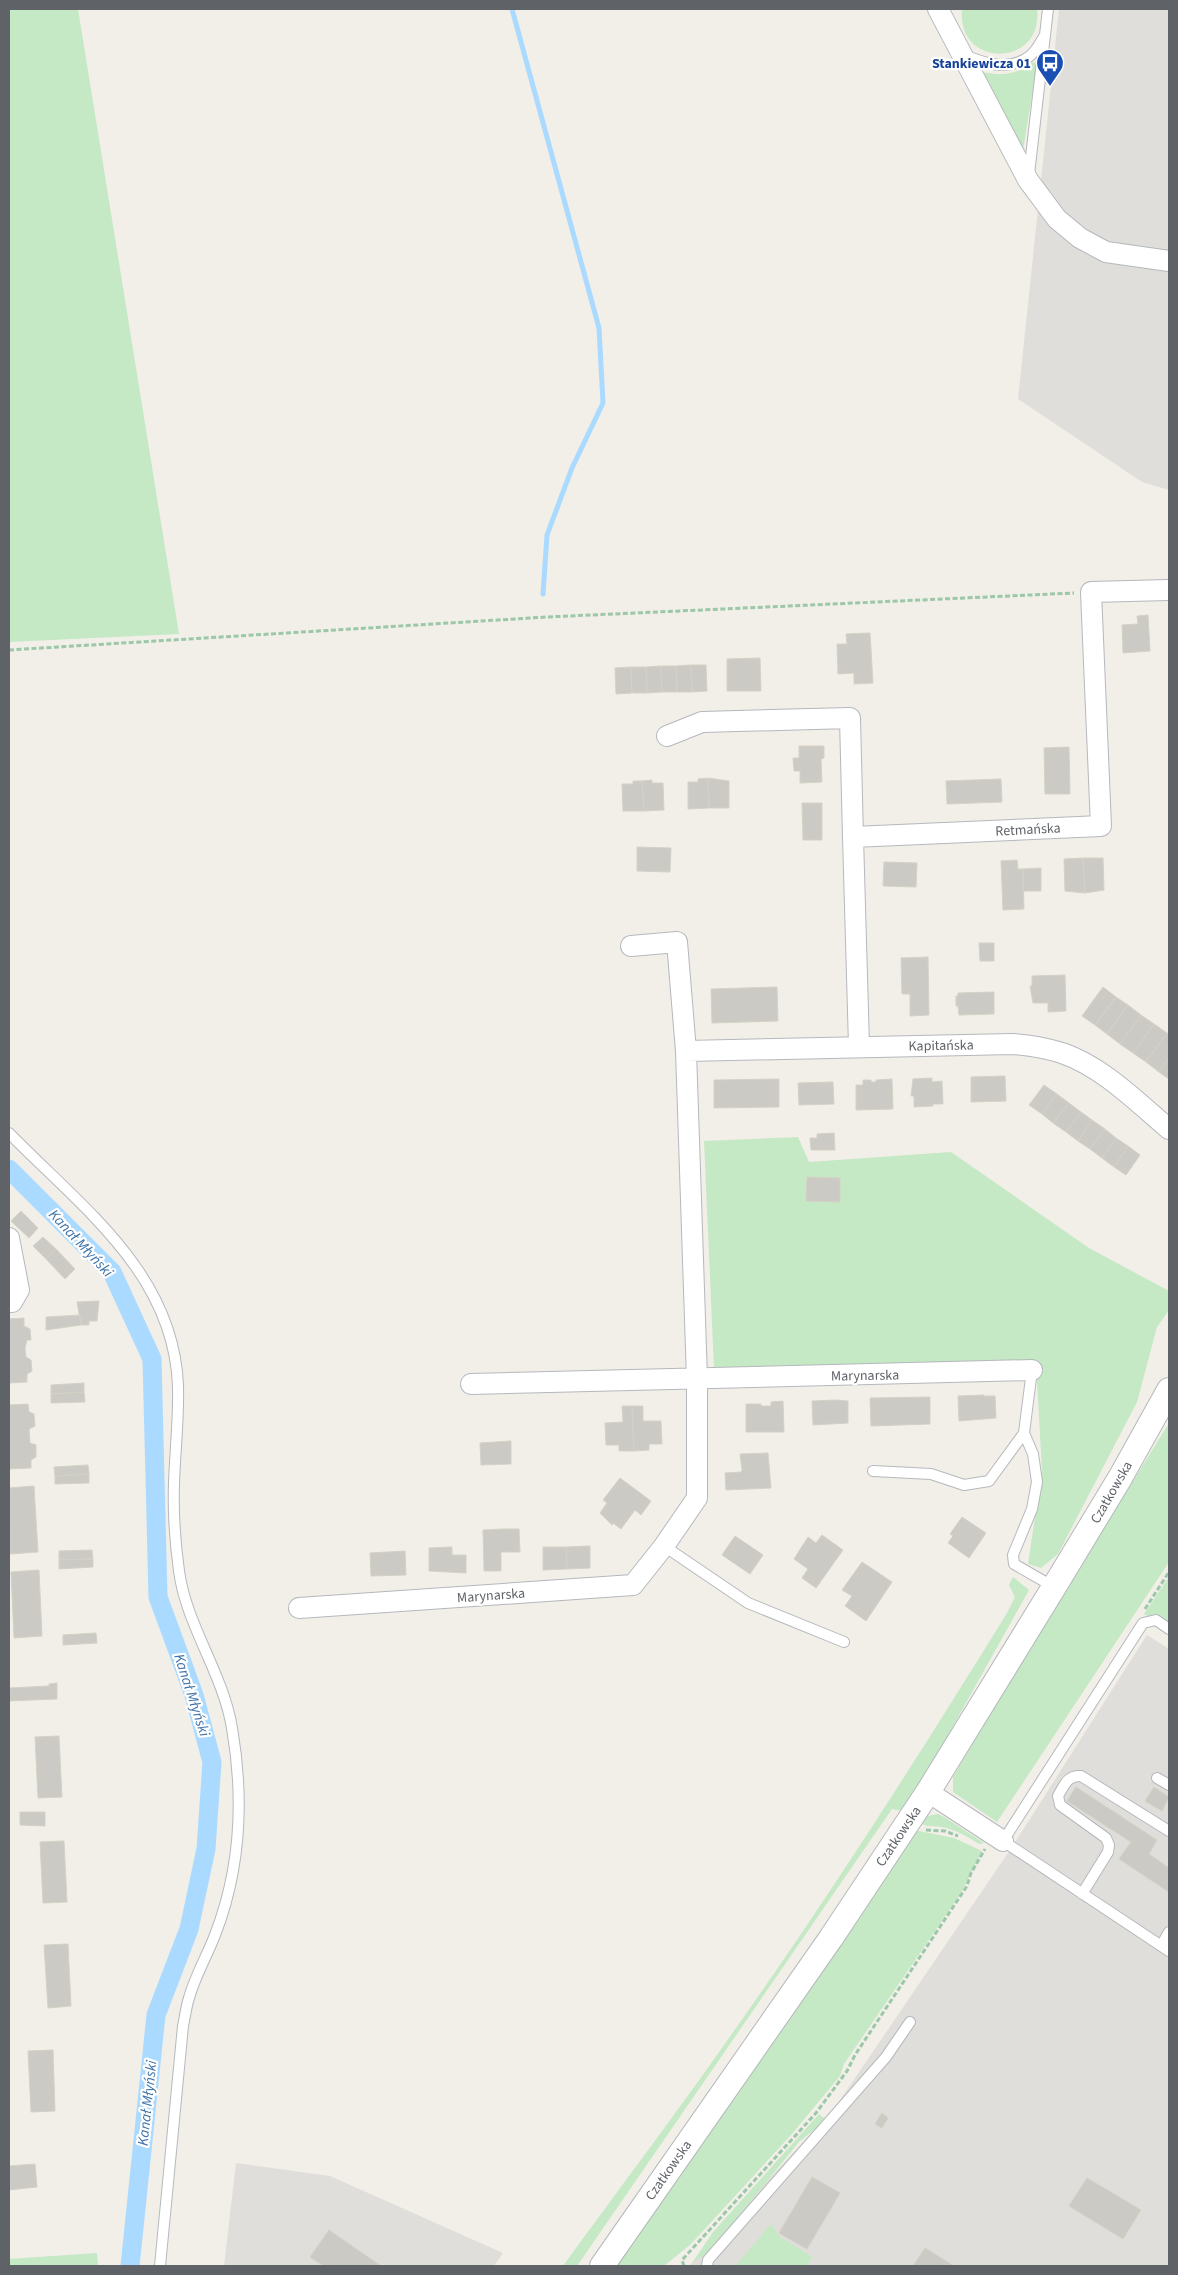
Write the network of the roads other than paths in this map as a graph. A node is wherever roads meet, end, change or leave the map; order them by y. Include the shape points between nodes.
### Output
1 (938, 9) edge
2 (950, 9) edge
3 (1048, 9) edge
4 (950, 33) junction
5 (1045, 34) junction
6 (961, 54) junction
7 (1028, 180) junction
8 (1169, 261) edge
9 (1169, 590) edge
10 (667, 736) dead end
11 (853, 837) junction
12 (631, 946) dead end
13 (859, 1046) junction
14 (686, 1051) junction
15 (1169, 1128) edge
16 (9, 1133) edge
17 (9, 1238) edge
18 (9, 1302) edge
19 (1032, 1370) joint
20 (697, 1379) junction
21 (471, 1384) dead end
22 (1169, 1390) edge
23 (1024, 1433) junction
24 (873, 1471) dead end
25 (664, 1546) junction
26 (1054, 1588) junction
27 (299, 1608) dead end
28 (1169, 1629) edge
29 (844, 1642) dead end
30 (1157, 1778) dead end
31 (1169, 1786) edge
32 (928, 1792) junction
33 (1169, 1831) edge
34 (994, 1845) junction
35 (1082, 1894) junction
36 (1169, 1932) edge
37 (1165, 1949) edge
38 (910, 2022) dead end
39 (160, 2266) edge
40 (602, 2266) edge
41 (707, 2266) edge

1 - 4 street
2 - 4 lane
3 - 5 lane
4 - 6 street
5 - 6 lane via 1032,54 1003,66 986,64
5 - 7 lane
6 - 7 street
7 - 8 street via 1057,219 1093,246 1113,253
9 - 11 street, Retmańska via 1091,592 1101,826
10 - 11 street via 702,722 850,718
11 - 13 street
12 - 14 street via 677,942
13 - 14 street, Kapitańska
13 - 15 street, Kapitańska via 1013,1044 1045,1048 1092,1068
14 - 20 street
16 - 39 lane via 127,1253 157,1298 167,1326 178,1383 174,1509 179,1574 224,1694 233,1735 239,1824 235,1866 215,1934 189,1997 183,2026
17 - 18 street via 19,1290
19 - 20 street, Marynarska
19 - 23 lane
20 - 21 street, Marynarska
20 - 25 street, Marynarska via 697,1498
22 - 26 street, Czatkowska
23 - 24 lane via 989,1481 964,1485 931,1474
23 - 26 lane via 1037,1482 1032,1509 1013,1555 1014,1564
25 - 27 street, Marynarska via 633,1586
25 - 29 lane via 748,1603
26 - 32 street, Czatkowska
28 - 34 lane via 1156,1620 1143,1623
30 - 31 lane
32 - 34 street
32 - 40 street, Czatkowska via 831,1938
33 - 35 lane via 1081,1776 1069,1778 1058,1796 1060,1805 1106,1838 1109,1845 1108,1852
34 - 35 lane
35 - 37 lane
36 - 37 lane
38 - 41 lane via 886,2057 708,2260

